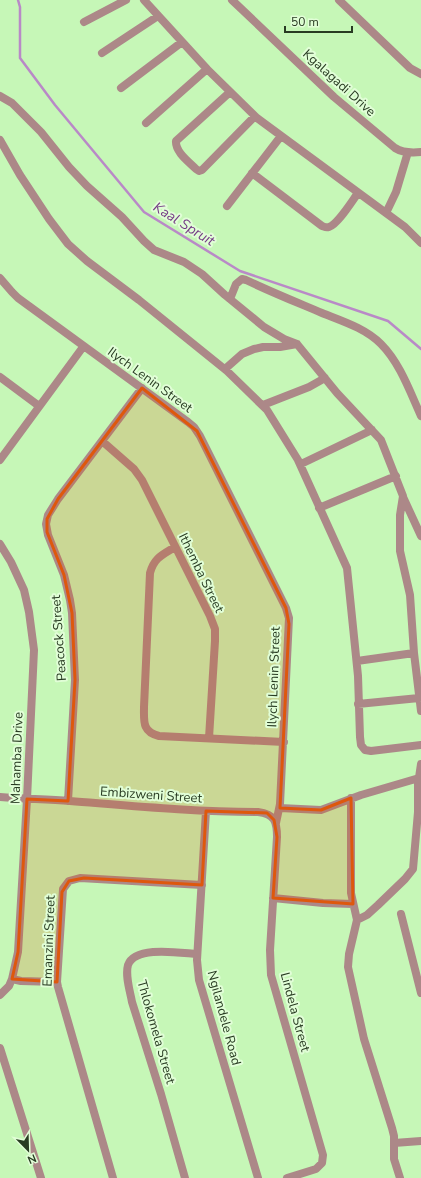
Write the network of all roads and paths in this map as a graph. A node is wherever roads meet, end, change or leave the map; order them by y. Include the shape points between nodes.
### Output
1 (126, 0) edge
2 (144, 0) edge
3 (232, 0) edge
4 (339, 0) edge
5 (158, 16) junction
6 (84, 22) dead end
7 (182, 42) junction
8 (102, 53) dead end
9 (207, 69) junction
10 (421, 74) edge
11 (121, 88) dead end
12 (230, 92) junction
13 (0, 96) edge
14 (255, 116) junction
15 (146, 123) dead end
16 (281, 136) junction
17 (0, 140) edge
18 (408, 152) junction
19 (421, 152) edge
20 (252, 172) junction
21 (358, 193) junction
22 (227, 206) dead end
23 (386, 213) junction
24 (421, 243) edge
25 (0, 278) edge
26 (230, 299) junction
27 (297, 344) junction
28 (83, 347) junction
29 (225, 369) junction
30 (0, 377) edge
31 (325, 378) junction
32 (142, 388) junction
33 (263, 405) junction
34 (39, 406) junction
35 (421, 416) edge
36 (372, 430) junction
37 (102, 441) junction
38 (0, 460) edge
39 (301, 464) junction
40 (396, 476) junction
41 (403, 496) junction
42 (319, 508) junction
43 (421, 536) edge
44 (0, 544) edge
45 (175, 547) junction
46 (414, 653) junction
47 (357, 661) junction
48 (419, 698) junction
49 (358, 704) junction
50 (421, 711) edge
51 (209, 738) junction
52 (284, 742) junction
53 (421, 745) edge
54 (421, 765) edge
55 (419, 778) junction
56 (0, 797) edge
57 (351, 798) junction
58 (28, 799) junction
59 (68, 801) junction
60 (280, 808) junction
61 (206, 811) junction
62 (273, 820) junction
63 (202, 885) junction
64 (273, 898) junction
65 (353, 904) junction
66 (401, 914) dead end
67 (357, 920) junction
68 (197, 954) junction
69 (12, 979) junction
70 (57, 982) junction
71 (421, 993) edge
72 (0, 995) edge
73 (0, 1048) edge
74 (421, 1141) edge
75 (394, 1143) junction
76 (40, 1178) edge
77 (112, 1178) edge
78 (185, 1178) edge
79 (258, 1178) edge
80 (287, 1178) edge
81 (400, 1178) edge

1 - 6 street
2 - 5 street
3 - 18 street, Kgalagadi Drive via 334,97 398,150
4 - 10 street via 410,68
5 - 7 street
5 - 8 street
7 - 9 street
7 - 11 street
9 - 12 street
9 - 15 street
12 - 14 street
12 - 14 street via 176,141 178,151 196,169 202,170
13 - 26 street via 24,114 69,167 149,246 193,267
14 - 16 street
16 - 20 street
16 - 21 street
17 - 29 street via 20,175 68,244
18 - 19 street, Kgalagadi Drive
18 - 23 street
20 - 21 street via 325,227 329,227 335,221
20 - 22 street
21 - 23 street
23 - 24 street
25 - 28 street, Ilych Lenin Street via 18,298
26 - 27 street via 264,327
26 - 35 street via 238,281 245,279 359,328 377,340 386,350 402,375
27 - 29 street via 254,349 242,354
27 - 31 street
28 - 32 street, Ilych Lenin Street
28 - 34 street
29 - 33 street
30 - 34 street
31 - 33 street
31 - 36 street
32 - 37 street, Peacock Street
32 - 52 street, Ilych Lenin Street via 197,431 286,608 289,624
33 - 39 street
34 - 38 street
36 - 39 street
36 - 40 street via 382,443
37 - 45 street, Ithemba Street via 137,472
37 - 59 street, Peacock Street via 50,510 46,524 64,575 71,605 75,680
39 - 42 street
40 - 41 street
40 - 42 street
41 - 43 street
41 - 46 street via 400,551 410,595
42 - 47 street via 347,568
44 - 58 street, Mahamba Drive via 24,590 33,637
45 - 51 street, Ithemba Street via 205,606 215,632
45 - 51 street, Ilych Lenin Street via 153,563 150,573 144,724 149,732 156,735
46 - 47 street
46 - 48 street
47 - 49 street
48 - 49 street
48 - 50 street
49 - 53 street via 360,742 365,750
51 - 52 street, Ilych Lenin Street
52 - 60 street, Lindela Street
54 - 55 street
55 - 57 street
55 - 67 street via 413,869 375,909
56 - 58 street, Embizweni Street
57 - 60 street via 321,810
57 - 65 street
58 - 59 street, Embizweni Street
58 - 69 street, Mahamba Drive via 18,952
59 - 61 street, Embizweni Street
60 - 62 street, Lindela Street
61 - 62 street, Embizweni Street via 267,813
61 - 63 street, Ngilandele Road
62 - 64 street, Lindela Street via 277,837
63 - 68 street, Ngilandele Road
63 - 70 street, Emanzini Street via 84,878 70,881 62,892
64 - 65 street
64 - 80 street, Lindela Street via 271,975 322,1151 322,1163 316,1169
65 - 67 street
66 - 71 street
67 - 75 street via 348,967 364,1039 392,1128
68 - 78 street, Thlokomela Street via 145,952 133,958 128,965 132,1002
68 - 79 street, Ngilandele Road via 201,989
69 - 70 street
69 - 72 street, Mahamba Drive
70 - 77 street, Emanzini Street
73 - 76 street
74 - 75 street
75 - 81 street via 394,1159

